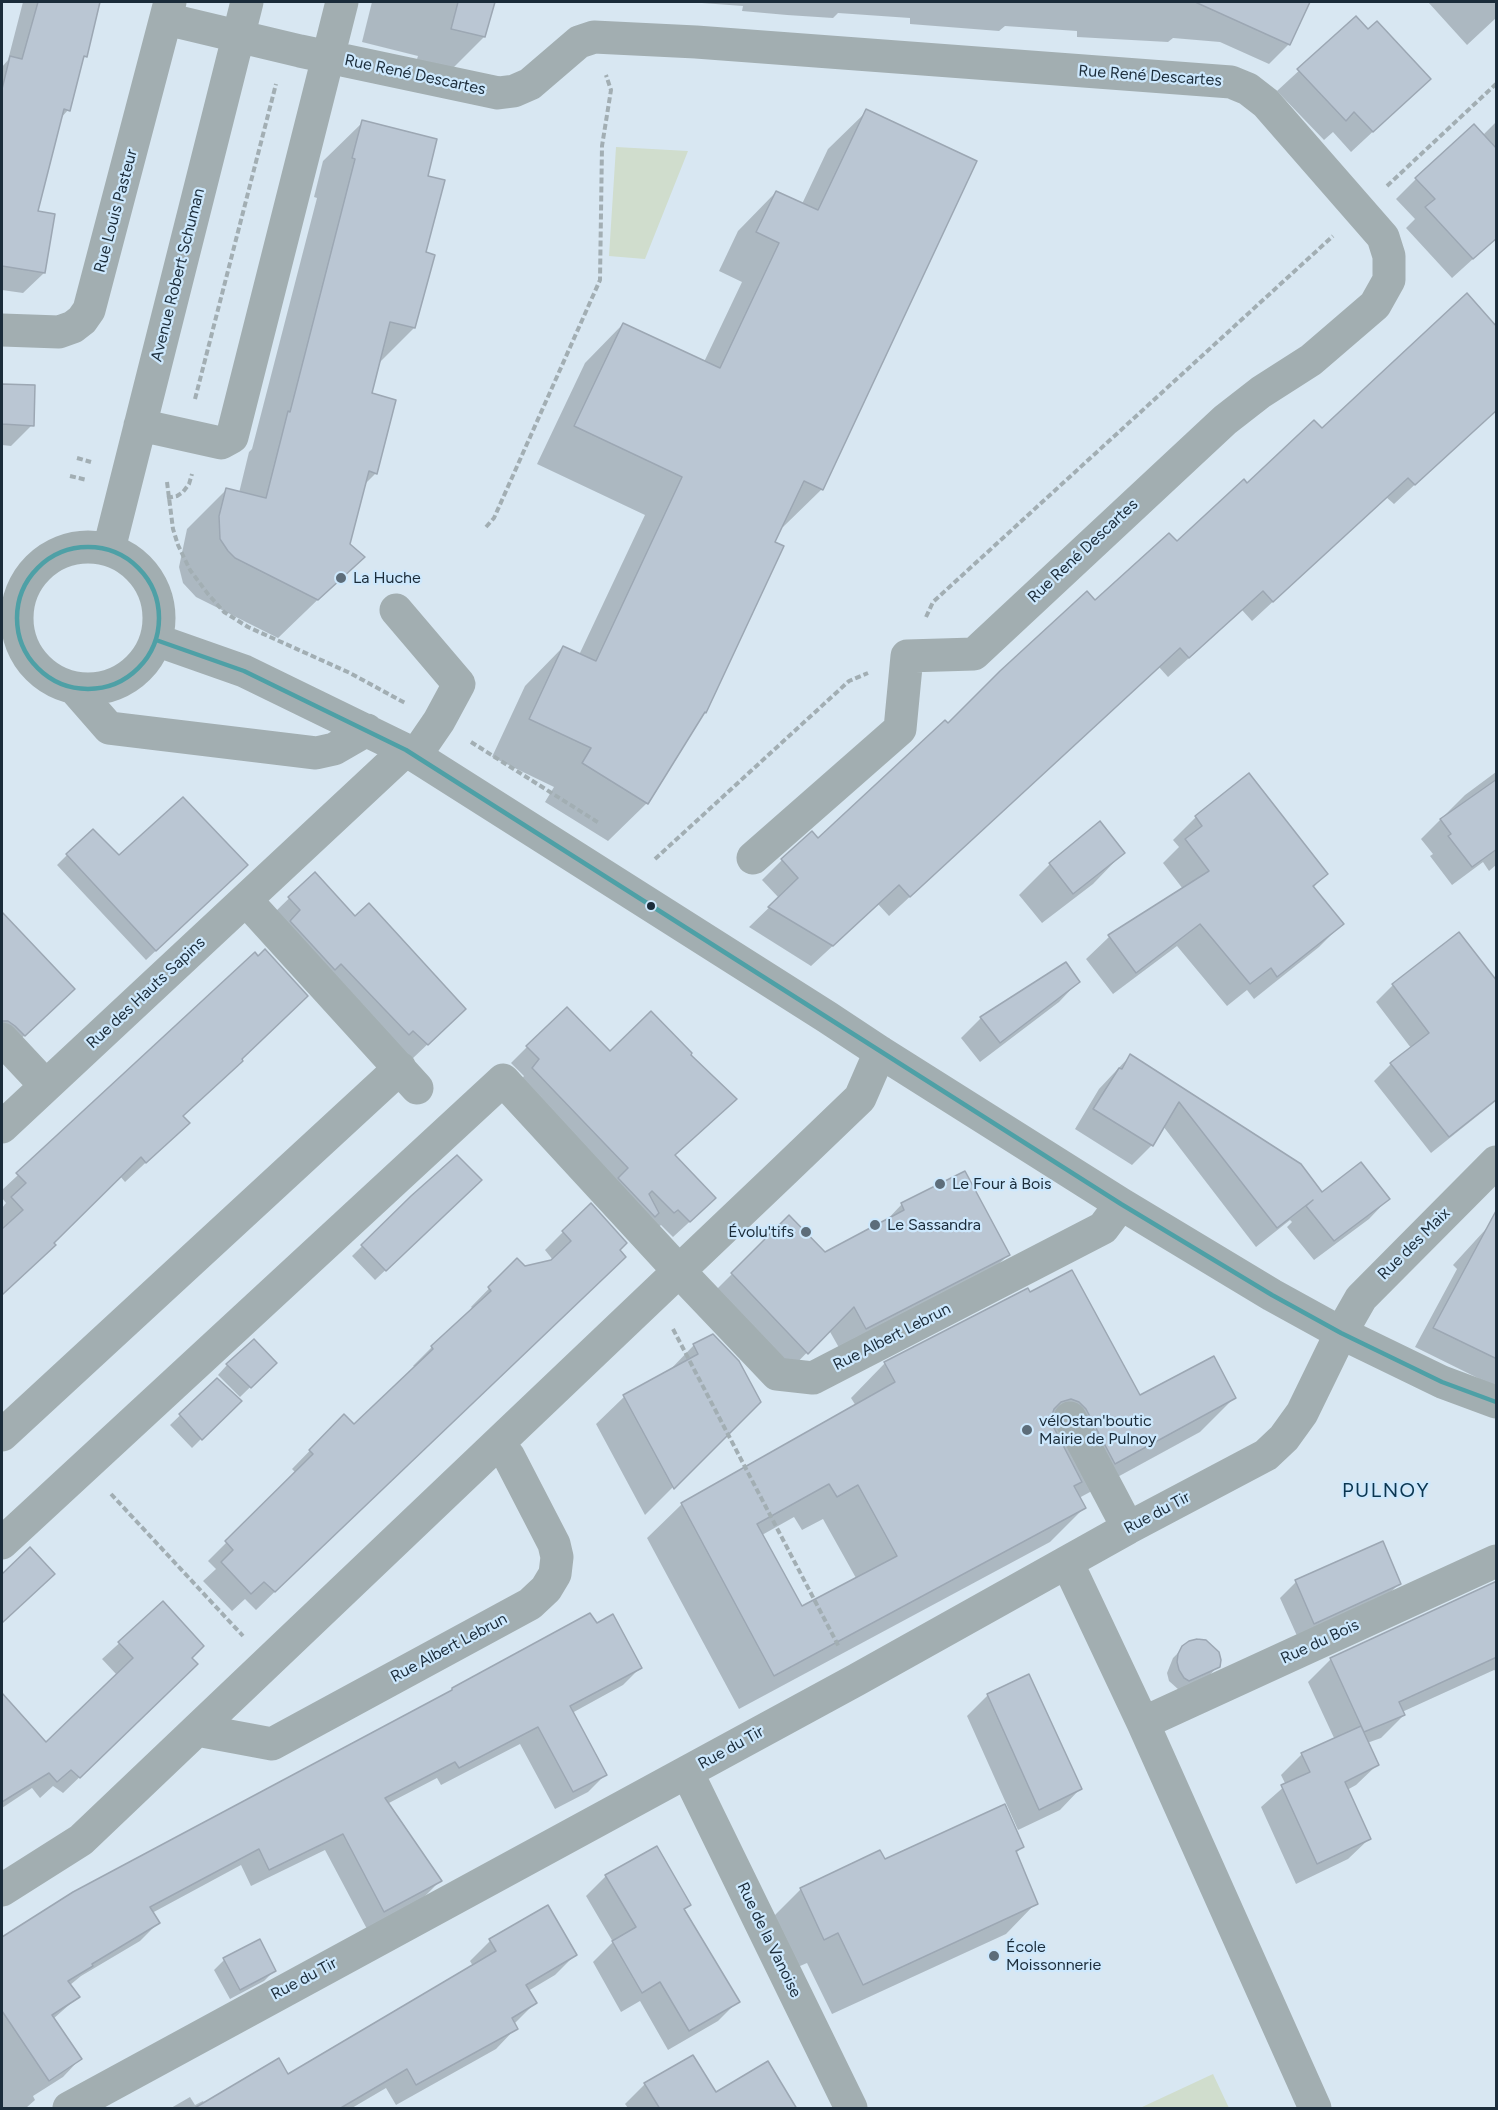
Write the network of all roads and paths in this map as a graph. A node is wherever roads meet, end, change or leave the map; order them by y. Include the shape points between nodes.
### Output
1 (247, 2) edge
2 (342, 2) edge
3 (168, 10) edge
4 (239, 35) junction
5 (594, 37) junction
6 (328, 57) junction
7 (1497, 84) edge
8 (1360, 211) junction
9 (2, 330) edge
10 (140, 425) junction
11 (486, 527) dead end
12 (109, 549) junction
13 (10, 600) edge
14 (396, 610) dead end
15 (156, 640) junction
16 (907, 656) junction
17 (74, 688) junction
18 (367, 730) junction
19 (411, 753) junction
20 (753, 858) dead end
21 (655, 859) dead end
22 (246, 900) junction
23 (2, 1038) edge
24 (880, 1052) junction
25 (46, 1086) junction
26 (2, 1127) edge
27 (1497, 1162) edge
28 (1121, 1204) junction
29 (678, 1270) junction
30 (650, 1298) junction
31 (1341, 1333) junction
32 (1497, 1402) edge
33 (1070, 1418) dead end
34 (2, 1435) edge
35 (498, 1443) junction
36 (85, 1466) junction
37 (1128, 1528) junction
38 (2, 1543) edge
39 (1497, 1561) edge
40 (1067, 1562) junction
41 (268, 1663) junction
42 (856, 1680) junction
43 (1143, 1723) junction
44 (197, 1730) junction
45 (687, 1772) junction
46 (2, 1890) edge
47 (69, 2109) edge
48 (851, 2109) edge
49 (1315, 2109) edge

1 - 4 street, Avenue Robert Schuman
2 - 6 street
3 - 4 street, Rue Louis Pasteur
3 - 9 street, Rue Louis Pasteur via 89,310 73,327 58,332
4 - 6 street, Rue René Descartes
4 - 10 street, Avenue Robert Schuman
5 - 6 street, Rue René Descartes via 579,42 530,84 498,93
5 - 8 street, Rue René Descartes via 1232,82 1266,103
5 - 11 path via 611,90 602,146 600,280 494,518
6 - 10 street via 232,437 221,443
7 - 8 path
8 - 16 path via 933,602
8 - 16 street, Rue René Descartes via 1383,237 1389,256 1389,280 1375,305 1311,360 1226,420 974,654
10 - 12 street, Avenue Robert Schuman
12 - 13 street via 67,549 47,558
12 - 15 street via 131,560 150,581 159,608
13 - 17 street via 24,651 40,672
14 - 19 street, Rue des Hauts Sapins via 459,684 440,722
15 - 17 street via 146,660 121,682 96,689
15 - 18 street via 244,671
16 - 20 street via 900,729
16 - 21 path via 849,681
17 - 18 street via 109,729 316,753 334,749
18 - 19 street
19 - 22 street, Rue des Hauts Sapins
19 - 24 street
22 - 25 street, Rue des Hauts Sapins
22 - 34 street via 409,1078
23 - 25 street
24 - 28 street
24 - 29 street via 860,1098
25 - 26 street, Rue des Hauts Sapins
27 - 31 street, Rue des Maix via 1378,1279 1361,1298
28 - 29 street, Rue Albert Lebrun via 1103,1228 813,1378 777,1374
28 - 31 street
29 - 30 street
29 - 36 street, Rue Albert Lebrun via 503,1080
30 - 35 street
30 - 42 path via 669,1323
31 - 32 street via 1442,1382
31 - 37 street, Rue du Tir via 1302,1413 1266,1455
33 - 37 street
35 - 41 street
35 - 44 street, Rue Albert Lebrun via 554,1544 555,1574 546,1589 530,1604 272,1744
36 - 38 street
36 - 41 path
37 - 40 street, Rue du Tir
39 - 43 street, Rue du Bois
40 - 42 street, Rue du Tir
40 - 43 street
41 - 44 street
42 - 45 street, Rue du Tir
43 - 49 street
44 - 46 street via 81,1840
45 - 47 street, Rue du Tir
45 - 48 street, Rue de la Vanoise

